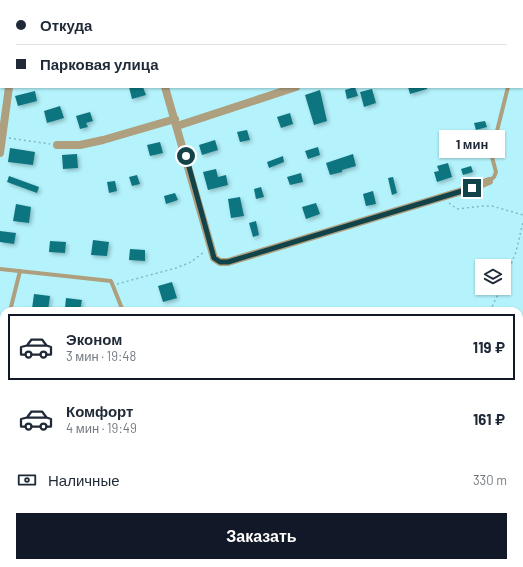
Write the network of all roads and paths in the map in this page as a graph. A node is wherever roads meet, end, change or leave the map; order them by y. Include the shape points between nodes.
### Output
1 (9, 88) edge
2 (165, 88) edge
3 (293, 88) edge
4 (508, 88) edge
5 (176, 123) junction
6 (3, 137) junction
7 (57, 145) joint
8 (0, 153) edge
9 (489, 181) joint
10 (446, 196) junction
11 (523, 215) edge
12 (523, 222) edge
13 (212, 247) junction
14 (511, 264) edge
15 (0, 269) edge
16 (20, 271) junction
17 (112, 283) junction
18 (498, 295) edge
19 (11, 307) edge
20 (121, 307) edge
21 (492, 307) edge

1 - 6 street
2 - 5 street
3 - 5 street
4 - 9 lane via 493,147 492,157 496,172 494,178
5 - 7 street via 80,145
5 - 13 street
6 - 7 path
6 - 8 street
9 - 10 street
10 - 11 path via 450,204 457,209 492,206
10 - 13 street via 228,262 220,262 214,258
12 - 14 path
13 - 17 path via 191,262 176,268
15 - 16 lane
16 - 17 lane
16 - 19 lane
17 - 20 lane
18 - 21 path

